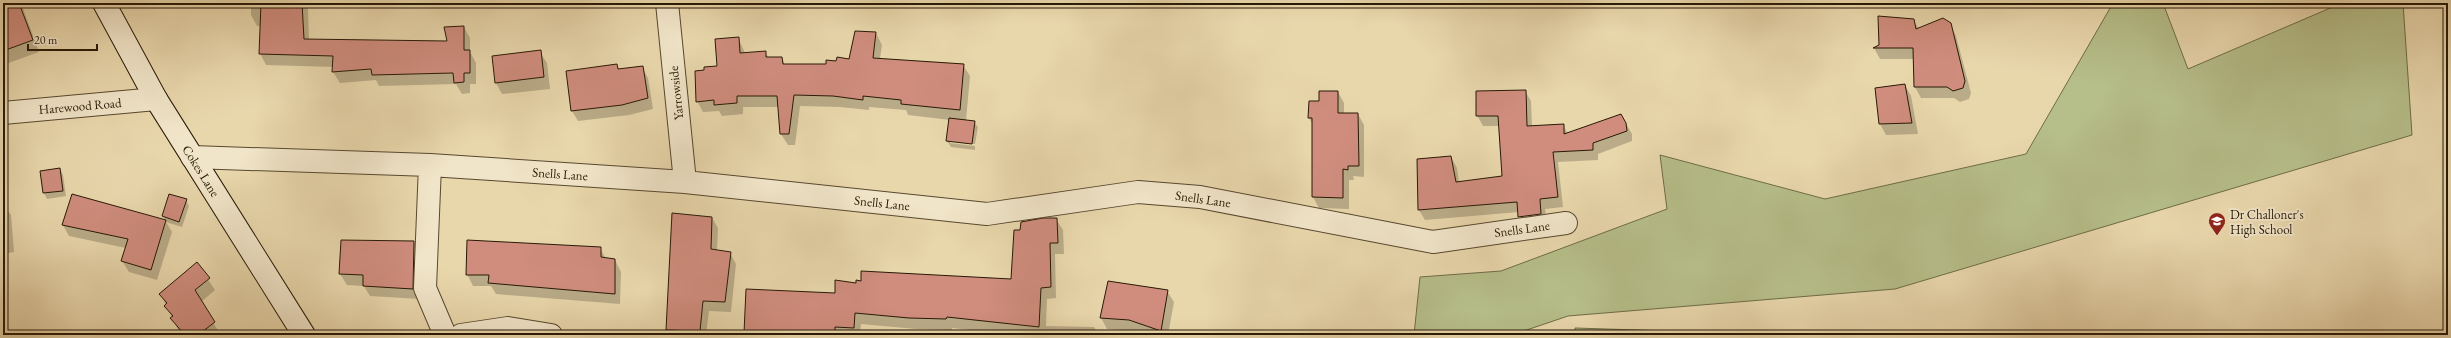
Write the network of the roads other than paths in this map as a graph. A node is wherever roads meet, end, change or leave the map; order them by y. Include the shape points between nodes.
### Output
1 (104, 3) edge
2 (673, 4) edge
3 (156, 99) junction
4 (3, 113) edge
5 (192, 157) junction
6 (430, 165) junction
7 (685, 182) junction
8 (1566, 223) dead end
9 (304, 335) edge
10 (445, 335) edge
11 (461, 335) edge
12 (551, 335) edge

1 - 3 street, Cokes Lane
2 - 7 street, Yarrowside
3 - 4 street, Harewood Road
3 - 5 street, Cokes Lane
5 - 6 street, Snells Lane
5 - 9 street, Cokes Lane
6 - 7 street, Snells Lane
6 - 10 street via 425,288
7 - 8 street, Snells Lane via 987,214 1146,192 1200,197 1433,242
11 - 12 street via 508,328

